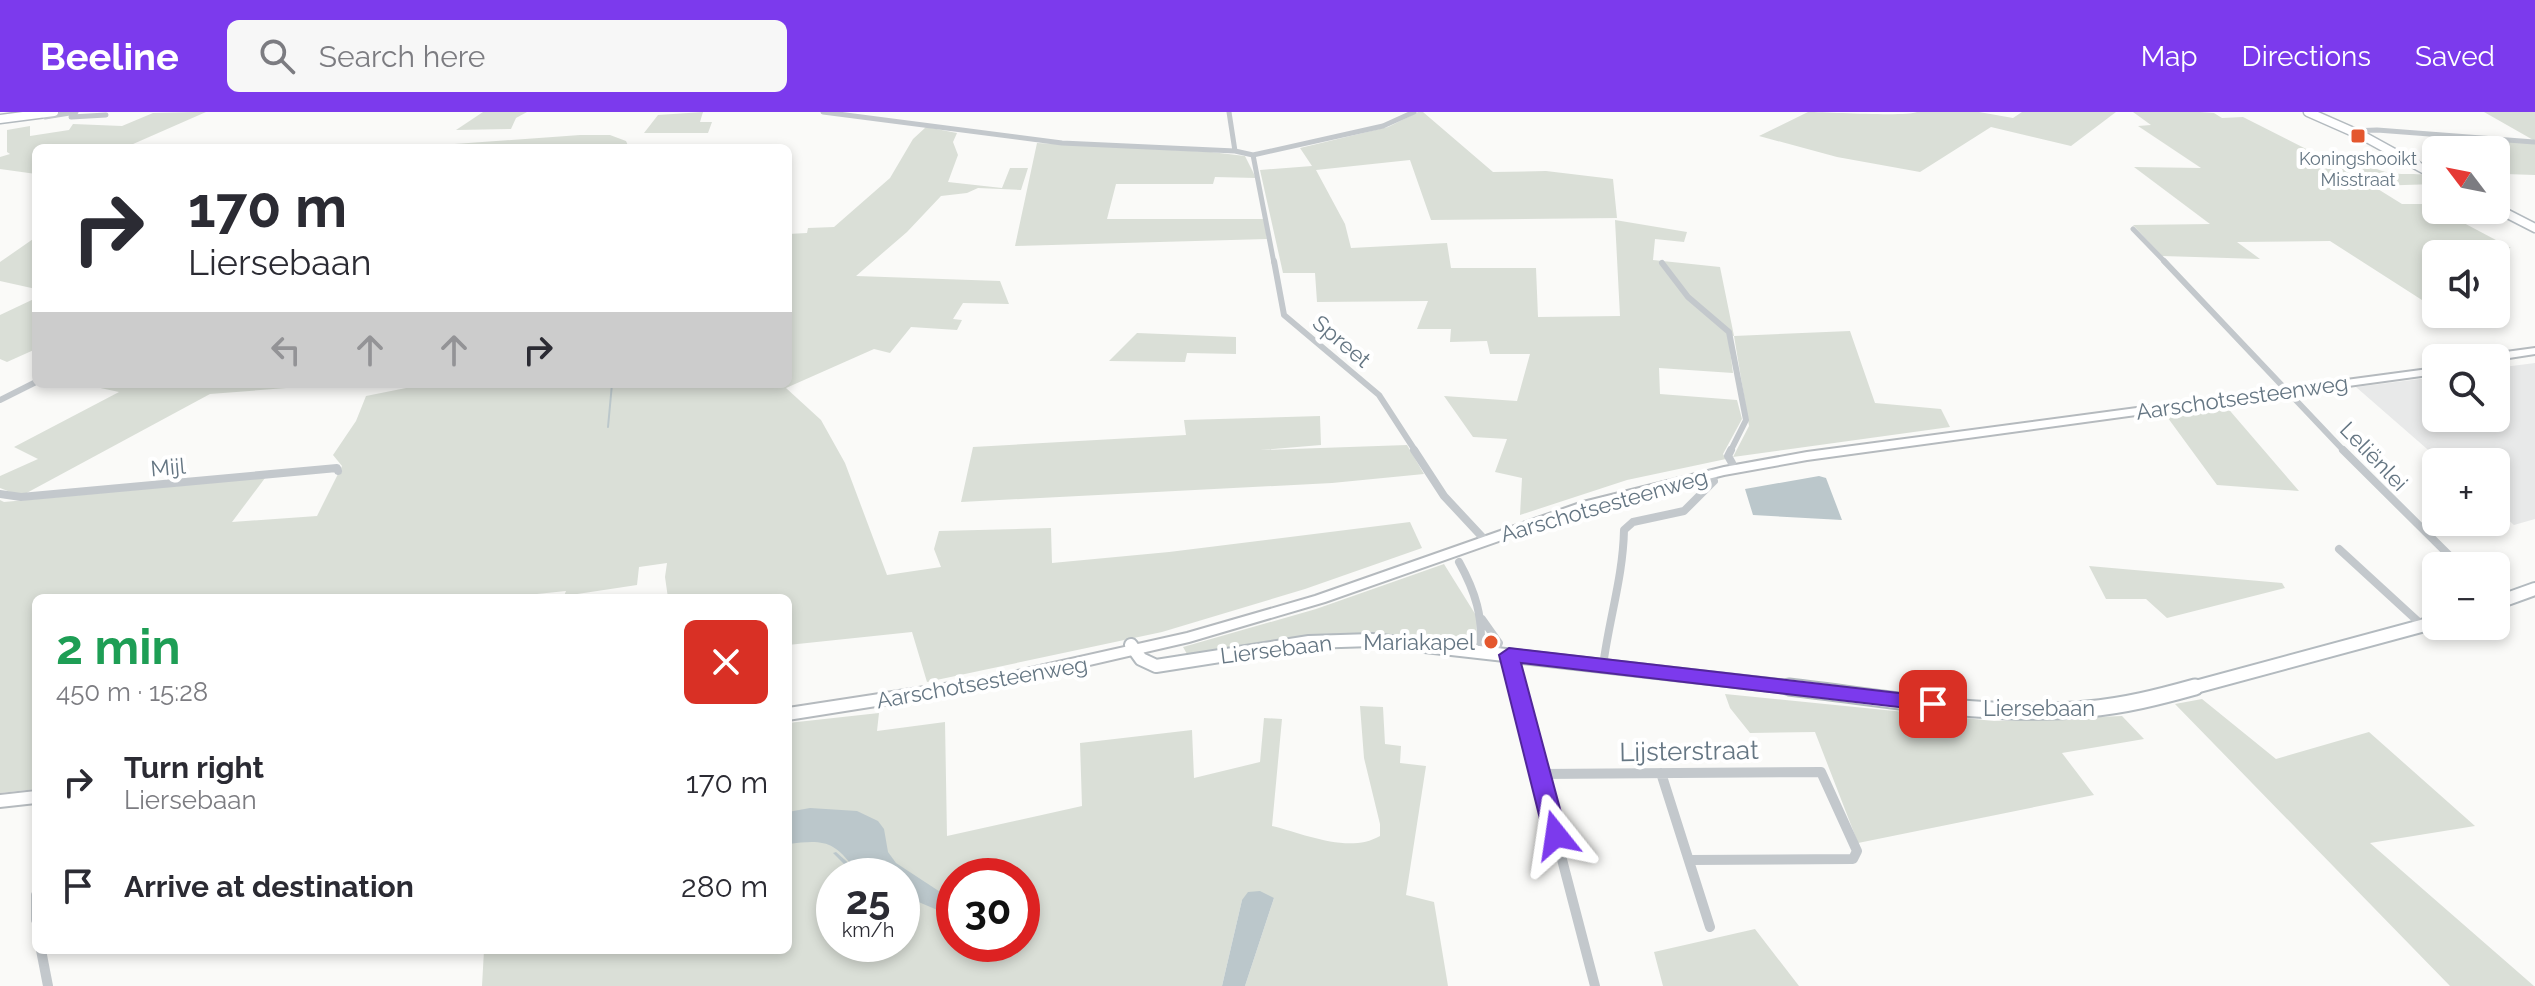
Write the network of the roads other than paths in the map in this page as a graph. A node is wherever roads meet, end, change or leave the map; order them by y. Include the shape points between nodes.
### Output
1 (54, 112) edge
2 (76, 112) edge
3 (823, 112) edge
4 (1229, 112) edge
5 (1414, 112) edge
6 (2308, 112) edge
7 (855, 114) edge
8 (106, 115) dead end
9 (4, 117) edge
10 (42, 118) junction
11 (2351, 131) junction
12 (2534, 142) edge
13 (1235, 151) junction
14 (1253, 155) junction
15 (2422, 169) edge
16 (2510, 215) edge
17 (2535, 228) edge
18 (2133, 229) dead end
19 (1662, 263) dead end
20 (2535, 354) edge
21 (2510, 356) edge
22 (2510, 359) edge
23 (2422, 366) edge
24 (2422, 373) edge
25 (32, 384) edge
26 (2284, 388) junction
27 (0, 400) edge
28 (1732, 463) junction
29 (338, 471) dead end
30 (1710, 473) junction
31 (0, 494) edge
32 (1482, 538) junction
33 (2339, 549) dead end
34 (2444, 552) edge
35 (1459, 562) dead end
36 (2535, 589) edge
37 (2511, 597) edge
38 (2422, 617) edge
39 (1482, 619) junction
40 (2422, 626) edge
41 (1133, 649) junction
42 (1495, 652) junction
43 (1603, 666) junction
44 (1046, 668) junction
45 (792, 704) edge
46 (792, 713) edge
47 (1661, 773) junction
48 (1540, 774) junction
49 (32, 789) edge
50 (0, 793) edge
51 (32, 797) edge
52 (0, 801) edge
53 (1690, 860) junction
54 (1710, 927) dead end
55 (42, 954) edge
56 (48, 986) edge
57 (1595, 986) edge

1 - 9 street
2 - 10 street
3 - 7 street
4 - 13 street
5 - 14 street via 1383,126
6 - 11 street
7 - 13 street via 1062,143
8 - 10 street
9 - 10 street
11 - 12 street
11 - 15 street
13 - 14 street
14 - 32 street, Spreet via 1284,315 1379,395 1444,496
16 - 17 street
18 - 26 street, Leliënlei
19 - 28 street via 1688,297 1729,332 1746,420 1728,456
20 - 21 main road
20 - 22 main road
23 - 26 main road, Aarschotsesteenweg
24 - 26 main road, Aarschotsesteenweg
25 - 27 street
26 - 28 main road, Aarschotsesteenweg
26 - 30 main road, Aarschotsesteenweg
26 - 34 street, Leliënlei
28 - 32 main road, Aarschotsesteenweg via 1631,485
29 - 31 street, Mijl via 21,497
30 - 32 main road, Aarschotsesteenweg
30 - 43 street via 1714,481 1684,511 1633,522 1624,530 1623,568
32 - 41 main road, Aarschotsesteenweg via 1319,600
33 - 38 street, Liersebaan
35 - 39 street
36 - 37 street
39 - 42 street
39 - 42 street via 1499,643
40 - 43 street, Liersebaan via 2144,701 2074,711 1990,710
41 - 42 street, Liersebaan via 1156,666 1335,640
41 - 44 main road, Aarschotsesteenweg
42 - 43 street, Liersebaan
42 - 48 street
44 - 45 main road, Aarschotsesteenweg
44 - 46 main road, Aarschotsesteenweg
47 - 48 street, Lijsterstraat
47 - 53 street
47 - 53 street, Lijsterstraat via 1821,772 1857,851 1853,859
48 - 57 street
49 - 50 main road
51 - 52 main road
53 - 54 street
55 - 56 street

